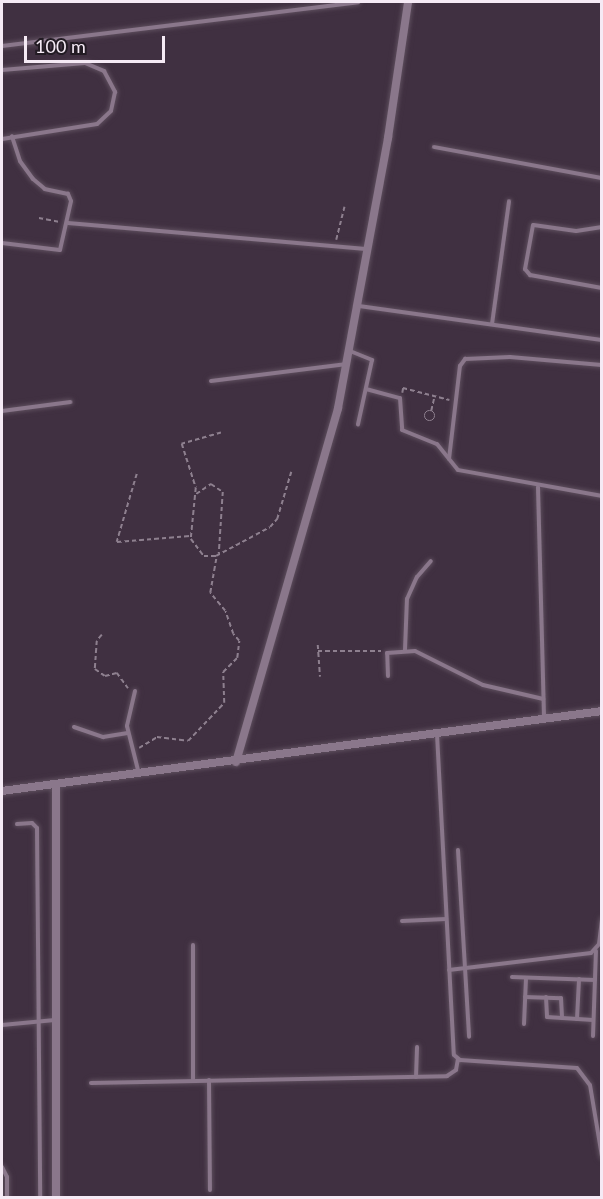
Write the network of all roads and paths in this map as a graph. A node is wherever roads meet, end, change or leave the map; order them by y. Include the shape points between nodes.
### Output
1 (358, 2) edge
2 (408, 2) edge
3 (2, 46) edge
4 (2, 70) edge
5 (12, 136) junction
6 (2, 139) edge
7 (434, 147) dead end
8 (602, 178) edge
9 (509, 201) dead end
10 (344, 207) dead end
11 (39, 218) dead end
12 (68, 223) junction
13 (602, 227) edge
14 (2, 243) edge
15 (335, 246) junction
16 (366, 249) junction
17 (602, 288) edge
18 (357, 305) junction
19 (492, 324) junction
20 (602, 340) edge
21 (350, 351) junction
22 (347, 364) junction
23 (602, 365) edge
24 (211, 381) dead end
25 (366, 389) junction
26 (434, 397) junction
27 (400, 398) junction
28 (70, 402) dead end
29 (456, 402) junction
30 (2, 411) edge
31 (431, 412) dead end
32 (358, 424) dead end
33 (221, 433) dead end
34 (449, 459) junction
35 (291, 472) dead end
36 (137, 474) dead end
37 (538, 487) junction
38 (196, 494) junction
39 (602, 496) edge
40 (191, 535) junction
41 (218, 556) junction
42 (431, 561) dead end
43 (102, 634) dead end
44 (318, 645) dead end
45 (405, 650) junction
46 (318, 651) junction
47 (387, 653) junction
48 (320, 676) dead end
49 (388, 676) dead end
50 (135, 691) joint
51 (543, 699) junction
52 (602, 711) edge
53 (544, 719) junction
54 (74, 728) dead end
55 (128, 733) junction
56 (437, 734) junction
57 (132, 750) junction
58 (236, 762) junction
59 (139, 774) junction
60 (56, 785) junction
61 (2, 791) edge
62 (17, 824) dead end
63 (458, 850) dead end
64 (446, 919) junction
65 (602, 919) edge
66 (402, 921) dead end
67 (193, 945) dead end
68 (596, 950) junction
69 (464, 968) junction
70 (449, 970) junction
71 (512, 977) dead end
72 (526, 978) junction
73 (579, 979) junction
74 (595, 980) junction
75 (525, 997) junction
76 (546, 997) junction
77 (562, 1018) junction
78 (578, 1019) junction
79 (56, 1020) junction
80 (593, 1020) junction
81 (39, 1021) junction
82 (524, 1024) dead end
83 (2, 1025) edge
84 (469, 1036) dead end
85 (593, 1036) dead end
86 (417, 1047) dead end
87 (458, 1059) junction
88 (416, 1077) junction
89 (209, 1080) junction
90 (193, 1081) junction
91 (92, 1083) dead end
92 (602, 1157) edge
93 (2, 1167) edge
94 (210, 1190) dead end
95 (7, 1197) edge
96 (40, 1197) edge
97 (56, 1197) edge

1 - 3 lane
2 - 16 street via 388,138
4 - 5 lane via 85,63 104,71 115,92 111,111 97,124
5 - 6 lane
5 - 12 lane via 20,161 33,179 45,189 70,196
7 - 8 lane
9 - 19 lane
10 - 15 path
11 - 12 path
12 - 14 lane via 64,244 57,251
12 - 15 lane
13 - 17 lane via 576,231 533,225 525,270 530,275
15 - 16 lane
16 - 18 street
18 - 19 lane
18 - 21 street
19 - 20 lane
21 - 22 street
21 - 25 lane via 371,358
22 - 24 lane
22 - 58 street via 294,569
23 - 29 lane via 468,358 460,366
25 - 27 lane
25 - 32 lane
26 - 27 path via 404,388
26 - 29 path
26 - 31 path
27 - 34 lane via 400,427 437,444
28 - 30 lane
29 - 34 lane
33 - 38 path via 182,444
34 - 37 lane via 458,470
35 - 41 path via 274,524
36 - 40 path via 117,542
37 - 39 lane
37 - 51 lane
38 - 40 path
38 - 41 path via 211,484 223,492
40 - 41 path via 201,553
41 - 57 path via 210,593 225,612 239,641 237,658 223,672 224,703 188,741 157,738
42 - 45 lane via 412,584 406,599
43 - 50 path via 97,641 95,669 105,676 117,673 124,686
44 - 46 path
45 - 47 lane
45 - 51 lane via 424,653 483,685
46 - 47 path via 359,649
46 - 48 path
47 - 49 lane
50 - 55 lane via 128,712
51 - 53 lane
52 - 53 street
53 - 56 street
54 - 55 lane via 103,737
55 - 57 lane
56 - 58 street
56 - 64 lane
57 - 59 lane
58 - 59 street
59 - 60 street
60 - 61 street
60 - 79 street
62 - 81 lane via 33,823 37,828
63 - 69 lane
64 - 66 lane
64 - 70 lane
65 - 68 lane
67 - 90 lane
68 - 69 lane
68 - 74 lane
69 - 70 lane
69 - 84 lane
70 - 87 lane via 453,1052
71 - 72 lane
72 - 73 lane
72 - 75 lane
73 - 74 lane
73 - 78 lane
74 - 80 lane
75 - 76 lane
75 - 82 lane
76 - 77 lane via 562,999
76 - 77 lane via 546,1016
77 - 78 lane
78 - 80 lane
79 - 81 lane
79 - 97 street
80 - 85 lane
81 - 83 lane
81 - 96 lane
86 - 88 lane
87 - 88 lane via 451,1075
87 - 92 lane via 577,1068 590,1085
88 - 89 lane
89 - 90 lane
89 - 94 lane
90 - 91 lane
93 - 95 lane via 7,1177

